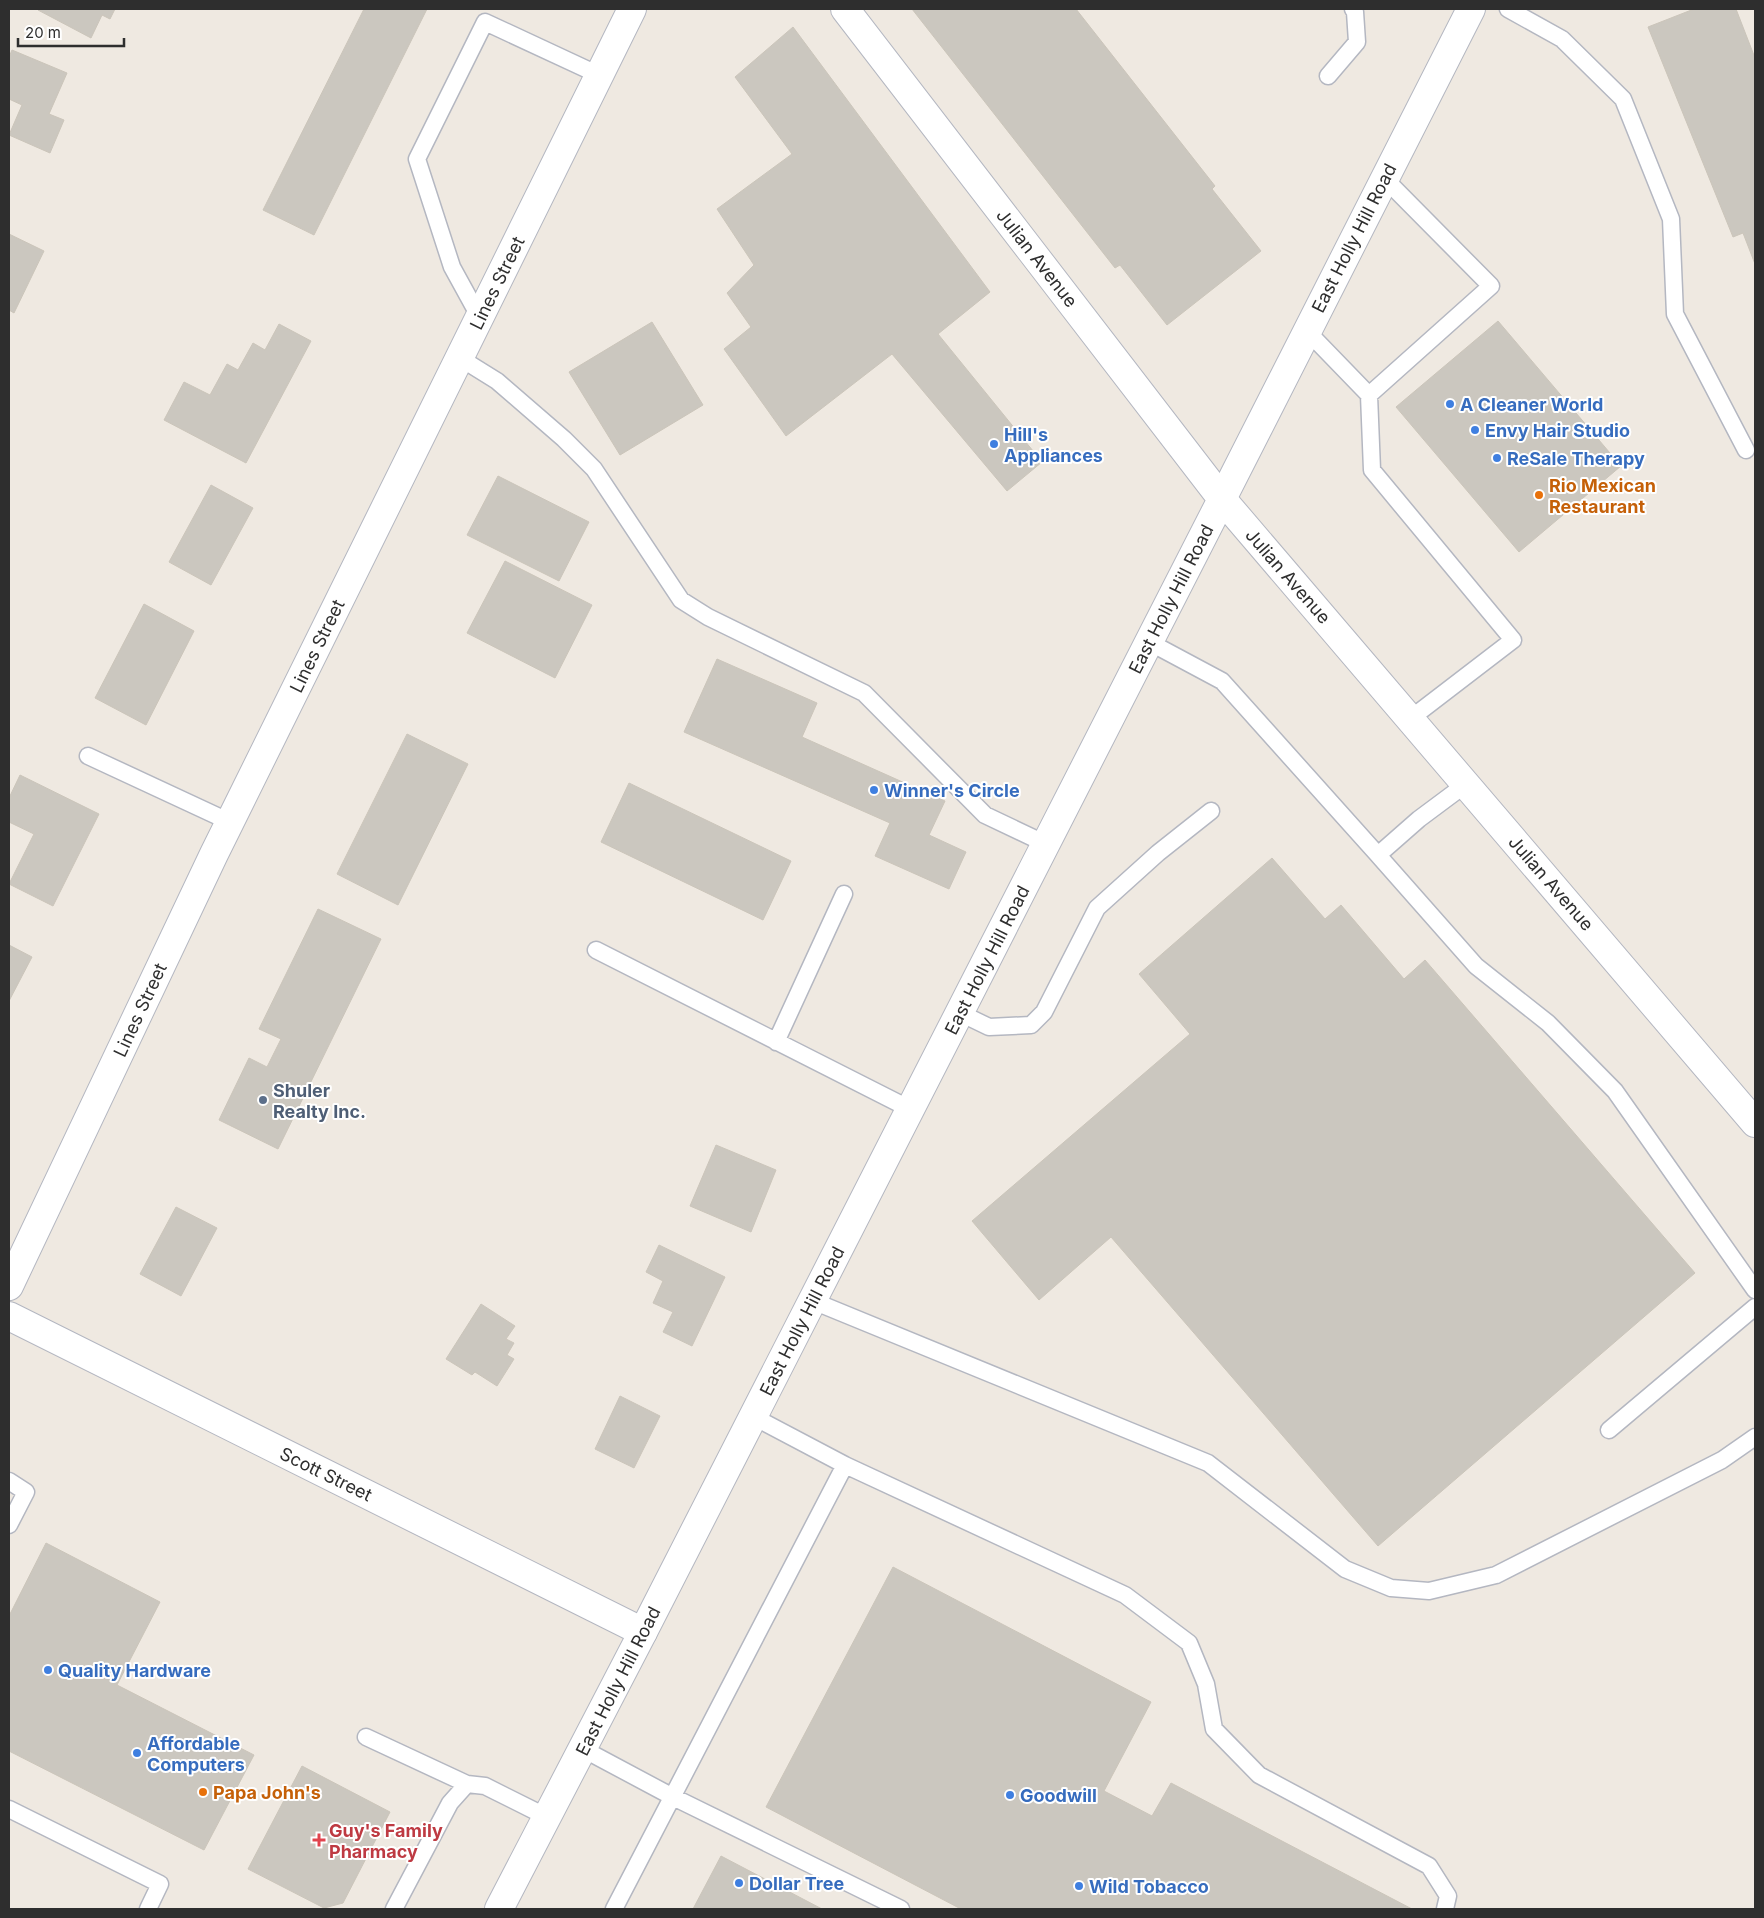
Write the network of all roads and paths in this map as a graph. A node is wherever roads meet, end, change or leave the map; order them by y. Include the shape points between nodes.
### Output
1 (632, 9) edge
2 (845, 9) edge
3 (1353, 9) edge
4 (1471, 9) edge
5 (1508, 9) edge
6 (599, 75) junction
7 (1328, 76) dead end
8 (1385, 179) junction
9 (480, 318) junction
10 (1307, 331) junction
11 (460, 358) junction
12 (1368, 395) junction
13 (1746, 450) dead end
14 (1222, 499) junction
15 (1149, 642) junction
16 (1410, 719) junction
17 (88, 756) dead end
18 (1466, 784) junction
19 (1211, 811) dead end
20 (230, 822) junction
21 (1046, 844) junction
22 (1378, 855) junction
23 (844, 894) dead end
24 (596, 950) dead end
25 (960, 1013) junction
26 (776, 1042) junction
27 (910, 1109) junction
28 (1755, 1123) edge
29 (9, 1286) edge
30 (1755, 1290) edge
31 (813, 1300) junction
32 (1755, 1307) edge
33 (9, 1316) edge
34 (754, 1416) junction
35 (1609, 1430) dead end
36 (1755, 1438) edge
37 (845, 1465) junction
38 (9, 1481) edge
39 (9, 1525) edge
40 (644, 1632) junction
41 (366, 1737) dead end
42 (583, 1748) junction
43 (467, 1784) junction
44 (673, 1796) junction
45 (9, 1809) edge
46 (547, 1817) junction
47 (877, 1904) edge
48 (148, 1909) edge
49 (394, 1909) edge
50 (499, 1909) edge
51 (614, 1909) edge
52 (901, 1909) edge
53 (1444, 1909) edge

1 - 6 street, Lines Street
2 - 14 street, Julian Avenue
3 - 7 lane via 1357,42
4 - 8 street, East Holly Hill Road
5 - 13 lane via 1562,39 1623,98 1671,219 1674,314
6 - 9 street, Lines Street
6 - 9 lane via 485,22 417,160 452,267
8 - 10 street, East Holly Hill Road
8 - 12 lane via 1491,286
9 - 11 street, Lines Street
10 - 12 lane
10 - 14 street, East Holly Hill Road
11 - 20 street, Lines Street
11 - 21 lane via 497,381 594,469 681,600 692,609 864,693 985,815
12 - 16 lane via 1372,470 1513,640
14 - 15 street, East Holly Hill Road
14 - 16 street, Julian Avenue
15 - 21 street, East Holly Hill Road
15 - 22 lane via 1222,681
16 - 18 street, Julian Avenue
17 - 20 lane
18 - 22 lane
18 - 28 street, Julian Avenue
19 - 25 lane via 1097,908 1044,1012 1031,1025 989,1028
20 - 29 street, Lines Street
21 - 25 street, East Holly Hill Road
22 - 30 lane via 1476,966 1548,1022 1616,1091
23 - 26 lane
24 - 26 lane
25 - 27 street, East Holly Hill Road
26 - 27 lane
27 - 31 street, East Holly Hill Road
31 - 34 street, East Holly Hill Road
31 - 36 lane via 1208,1463 1345,1569 1391,1588 1429,1591 1496,1575 1722,1460
32 - 35 lane
33 - 40 street, Scott Street
34 - 37 lane
34 - 40 street, East Holly Hill Road
37 - 44 lane
37 - 53 lane via 1125,1595 1189,1644 1206,1684 1214,1729 1259,1775 1429,1866 1448,1896
38 - 39 lane via 26,1492
40 - 42 street, East Holly Hill Road
41 - 43 lane
42 - 44 lane
42 - 46 street, East Holly Hill Road
43 - 46 lane via 485,1786
43 - 49 lane via 450,1803
44 - 47 lane
44 - 51 lane
45 - 48 lane via 160,1884
46 - 50 street, East Holly Hill Road
47 - 52 lane

